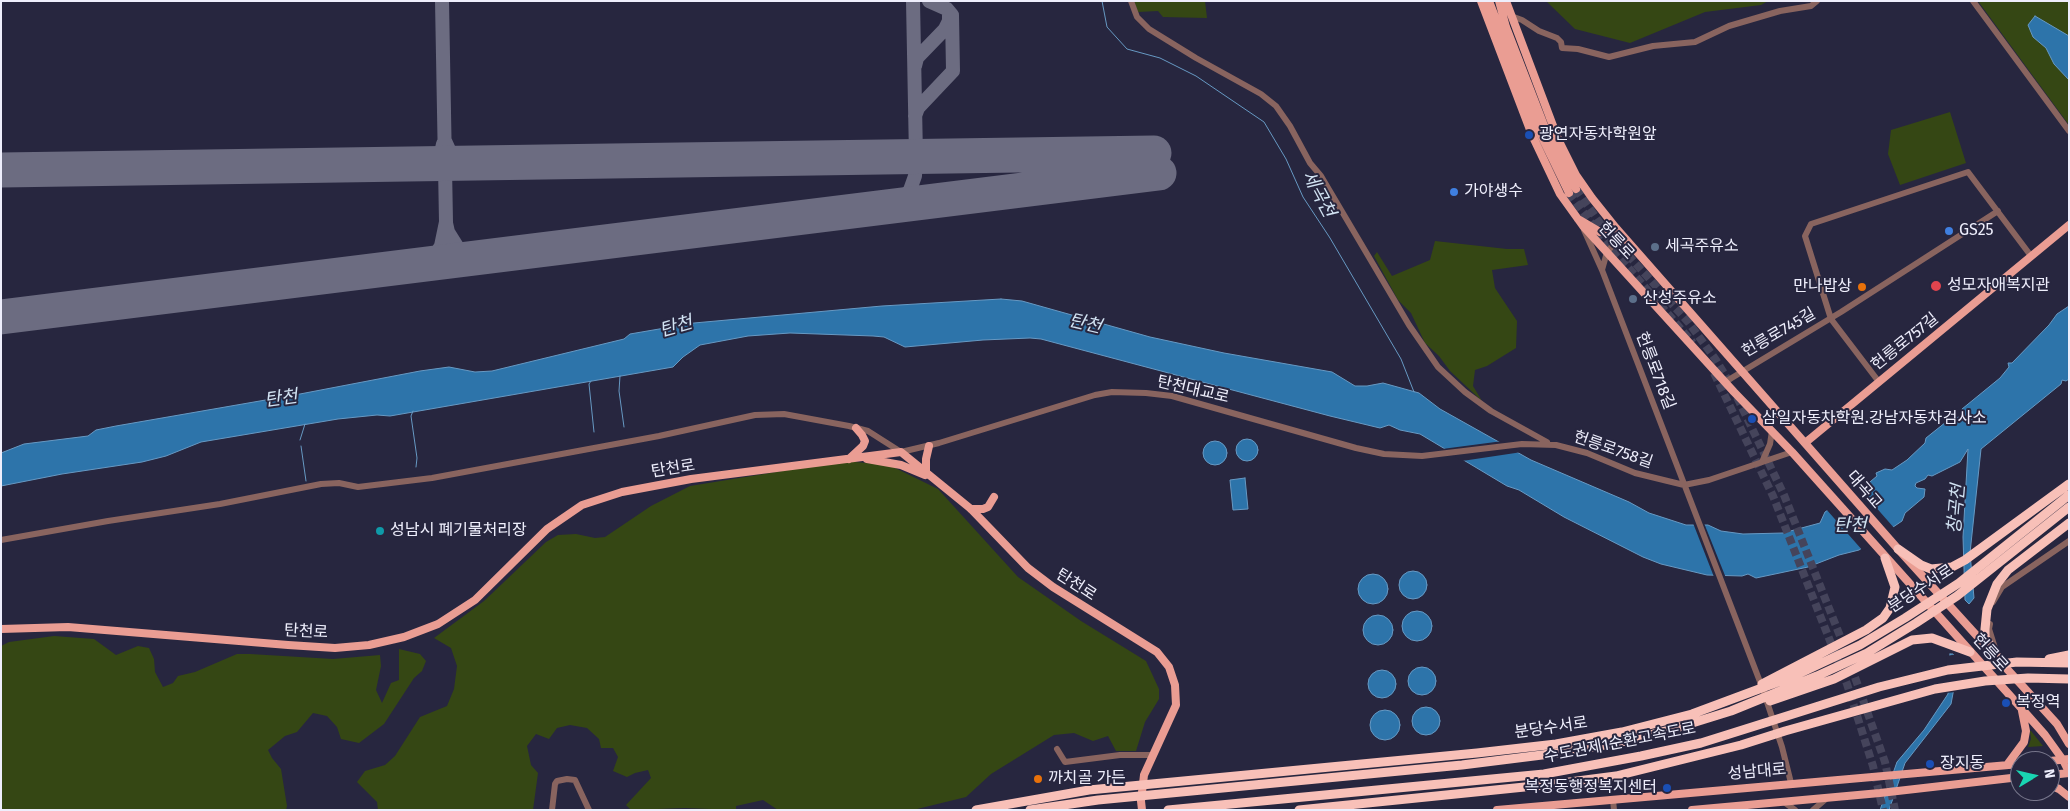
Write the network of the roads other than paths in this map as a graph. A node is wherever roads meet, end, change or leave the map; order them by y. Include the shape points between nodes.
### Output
1 (1131, 1) edge
2 (1481, 1) edge
3 (1489, 1) edge
4 (1498, 1) edge
5 (1506, 1) edge
6 (1817, 1) edge
7 (1973, 1) edge
8 (1511, 16) junction
9 (2069, 130) edge
10 (1998, 210) junction
11 (1610, 221) junction
12 (1580, 223) junction
13 (2069, 225) edge
14 (1622, 235) junction
15 (1607, 252) junction
16 (2031, 256) junction
17 (1602, 270) junction
18 (1831, 319) junction
19 (1741, 371) junction
20 (1725, 382) junction
21 (1879, 382) junction
22 (856, 428) junction
23 (1772, 431) junction
24 (1547, 442) dead end
25 (929, 446) junction
26 (1807, 446) junction
27 (901, 452) junction
28 (1794, 455) junction
29 (1422, 456) joint
30 (862, 458) junction
31 (848, 459) junction
32 (1762, 462) junction
33 (926, 472) junction
34 (941, 484) junction
35 (2069, 484) edge
36 (1684, 485) junction
37 (2064, 494) edge
38 (994, 497) dead end
39 (2069, 507) edge
40 (971, 509) junction
41 (2069, 523) edge
42 (1, 540) edge
43 (2069, 540) edge
44 (1898, 549) junction
45 (1885, 558) junction
46 (1, 629) edge
47 (1970, 652) junction
48 (1996, 655) junction
49 (2069, 655) edge
50 (2033, 662) junction
51 (2069, 663) edge
52 (2005, 668) junction
53 (2069, 679) edge
54 (1728, 702) junction
55 (2022, 708) junction
56 (1731, 712) junction
57 (2057, 724) junction
58 (2069, 733) edge
59 (2069, 744) edge
60 (1057, 749) dead end
61 (1153, 755) junction
62 (2066, 760) edge
63 (2007, 765) junction
64 (2010, 765) edge
65 (2069, 773) edge
66 (2010, 778) edge
67 (1791, 783) junction
68 (1827, 798) junction
69 (1613, 800) junction
70 (1784, 802) junction
71 (552, 810) edge
72 (589, 810) edge
73 (976, 810) edge
74 (1030, 810) edge
75 (1142, 810) edge
76 (1168, 810) edge
77 (1299, 810) edge
78 (1497, 810) edge
79 (1614, 810) edge
80 (1692, 810) edge
81 (1795, 810) edge
82 (1812, 810) edge

1 - 24 street via 1137,18 1149,28 1276,106 1408,325 1438,367 1491,411
2 - 12 main road, 헌릉로 via 1532,136 1560,194
3 - 4 main road via 1539,131 1572,191
5 - 8 main road, 헌릉로
6 - 8 street via 1811,6 1729,26 1695,42 1653,46 1609,57 1562,48 1557,38
7 - 9 street
8 - 11 main road, 헌릉로 via 1558,139 1576,175
10 - 16 street
10 - 18 street, 헌릉로745길
10 - 18 street via 1968,172 1811,224 1805,236
11 - 12 main road via 1605,232
11 - 14 main road, 헌릉로
12 - 15 main road, 헌릉로
12 - 17 street, 헌릉로718길
13 - 16 main road, 헌릉로757길
14 - 15 street
14 - 19 main road, 헌릉로
15 - 17 street
15 - 20 main road, 헌릉로
16 - 21 main road, 헌릉로757길
17 - 36 street, 헌릉로718길
18 - 19 street, 헌릉로745길
18 - 21 street
19 - 20 street, 헌릉로745길
19 - 26 main road, 헌릉로
20 - 23 main road, 헌릉로
21 - 26 main road, 헌릉로757길
22 - 27 street via 868,431
22 - 31 main road via 862,435 863,446
22 - 42 street via 784,414 743,416 659,436 432,478 358,487 321,484
23 - 28 main road, 헌릉로
23 - 32 street
25 - 27 street, 탄천대교로
25 - 29 street, 탄천대교로 via 1095,394 1126,392 1172,396 1356,448 1384,454
25 - 33 main road
26 - 44 main road, 대곡교
27 - 30 main road, 탄천로
27 - 33 main road, 탄천로
28 - 32 street, 헌릉로758길
28 - 45 main road, 대곡교
29 - 36 street, 헌릉로758길 via 1522,444 1556,445 1576,449 1635,473
30 - 31 main road, 탄천로
30 - 34 main road via 901,465
31 - 46 main road, 탄천로 via 691,479 622,492 582,505 547,529 475,600 438,624 404,637 369,645 335,648 68,627
32 - 36 street, 헌릉로758길 via 1717,478
33 - 34 main road, 탄천로
34 - 40 main road, 탄천로
35 - 37 highway
36 - 67 street, 헌릉로718길 via 1762,687
37 - 44 highway via 1965,560 1946,569 1921,565
37 - 54 highway, 분당수서로 via 1992,558 1906,618 1794,676
38 - 40 main road via 988,507
39 - 56 highway, 분당수서로 via 1957,596 1916,623 1867,652
40 - 61 main road, 탄천로 via 1034,573 1157,652 1169,667 1175,685 1176,705
41 - 48 highway via 2008,570 1997,584 1987,610 1985,629
43 - 48 street via 2002,587 1991,606 1989,629
44 - 52 main road, 헌릉로
45 - 47 main road, 헌릉로
45 - 54 highway via 1895,587 1890,608 1883,618
47 - 55 main road, 헌릉로
47 - 56 highway via 1932,638 1921,638 1902,643 1834,679
48 - 52 highway
49 - 50 highway
50 - 51 highway, 수도권제1순환고속도로
50 - 76 highway, 수도권제1순환고속도로 via 1973,666 1925,676 1879,687 1701,743 1544,774
52 - 57 main road, 헌릉로
53 - 77 highway, 수도권제1순환고속도로 via 1985,681 1935,689 1741,745 1616,776
54 - 73 highway, 분당수서로 via 1622,732 1556,744 1088,790
55 - 62 main road, 헌릉로
55 - 63 main road via 2026,731 2024,742
56 - 74 highway, 분당수서로 via 1673,730 1558,753 1098,800
57 - 58 main road
57 - 59 main road, 헌릉로
60 - 61 street via 1064,762 1120,755
61 - 75 main road, 탄천로 via 1144,774
62 - 65 main road, 헌릉로
63 - 64 main road, 성남대로
63 - 67 main road, 성남대로
66 - 68 main road, 성남대로
67 - 69 main road, 성남대로
68 - 70 main road, 성남대로
68 - 82 street
69 - 78 main road, 성남대로
69 - 79 street
70 - 80 main road, 성남대로
70 - 81 street
71 - 72 street via 555,784 566,779 575,780

